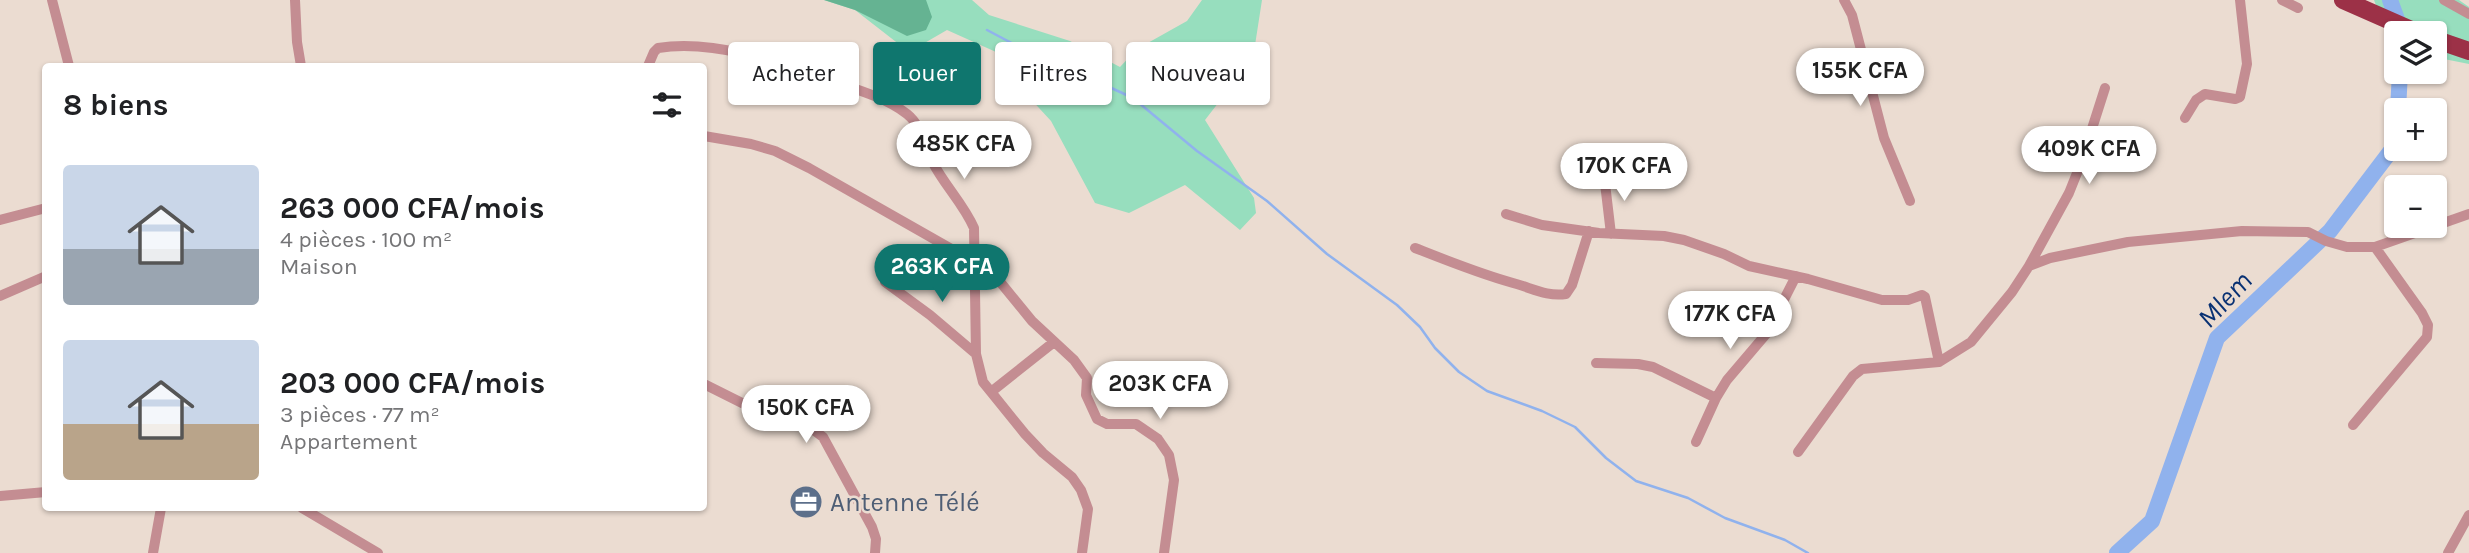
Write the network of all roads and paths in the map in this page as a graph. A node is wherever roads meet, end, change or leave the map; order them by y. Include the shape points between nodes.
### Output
1 (52, 0) edge
2 (295, 0) edge
3 (1844, 0) edge
4 (2240, 0) edge
5 (2283, 0) edge
6 (2343, 0) edge
7 (2444, 0) edge
8 (2298, 8) dead end
9 (2469, 14) edge
10 (2390, 21) edge
11 (2447, 43) edge
12 (2469, 51) edge
13 (68, 63) edge
14 (301, 63) edge
15 (649, 63) edge
16 (2105, 88) dead end
17 (2185, 118) dead end
18 (707, 137) edge
19 (1604, 175) dead end
20 (1910, 201) dead end
21 (42, 209) edge
22 (2469, 214) edge
23 (1506, 215) dead end
24 (0, 220) edge
25 (1589, 231) junction
26 (1611, 234) junction
27 (2375, 247) junction
28 (1415, 248) dead end
29 (976, 264) junction
30 (2029, 266) junction
31 (1796, 276) junction
32 (42, 278) edge
33 (885, 282) dead end
34 (0, 296) edge
35 (1054, 342) junction
36 (976, 354) junction
37 (1940, 362) junction
38 (1596, 363) dead end
39 (707, 386) edge
40 (991, 392) junction
41 (1716, 398) junction
42 (2353, 425) dead end
43 (1696, 442) dead end
44 (1798, 452) dead end
45 (42, 492) edge
46 (0, 496) edge
47 (160, 511) edge
48 (307, 511) edge
49 (2469, 514) edge
50 (1165, 549) edge
51 (153, 553) edge
52 (377, 553) edge
53 (875, 553) edge
54 (1082, 553) edge
55 (2448, 553) edge

1 - 13 street
2 - 14 street
3 - 20 street via 1852,15 1884,138
4 - 17 street via 2246,64 2240,97 2205,94
5 - 8 street
6 - 10 highway
7 - 9 street
11 - 12 highway
15 - 29 street via 658,48 726,51 784,64 858,90 908,115 921,131 946,184 966,210 974,228
16 - 30 street via 2077,173
18 - 29 street via 775,151
19 - 26 street
21 - 24 street
22 - 27 street
23 - 25 street
25 - 26 street
25 - 28 street via 1572,285 1558,295 1485,276
26 - 31 street via 1684,240 1749,266
27 - 30 street via 2347,247 2308,232 2242,231 2128,242
27 - 42 street via 2422,313 2427,337
29 - 35 street via 992,272
29 - 36 street
30 - 37 street via 1971,342
31 - 37 street via 1882,300 1922,295
31 - 41 street via 1767,332
32 - 34 street
33 - 36 street
35 - 40 street
35 - 50 street via 1087,378 1086,395 1101,422 1136,424 1158,439 1170,455 1174,480
36 - 40 street via 982,382
37 - 44 street via 1862,369
38 - 41 street via 1653,367
39 - 53 street via 823,437 872,527
40 - 54 street via 1081,490 1088,509
41 - 43 street
45 - 46 street
47 - 51 street
48 - 52 street
49 - 55 street

